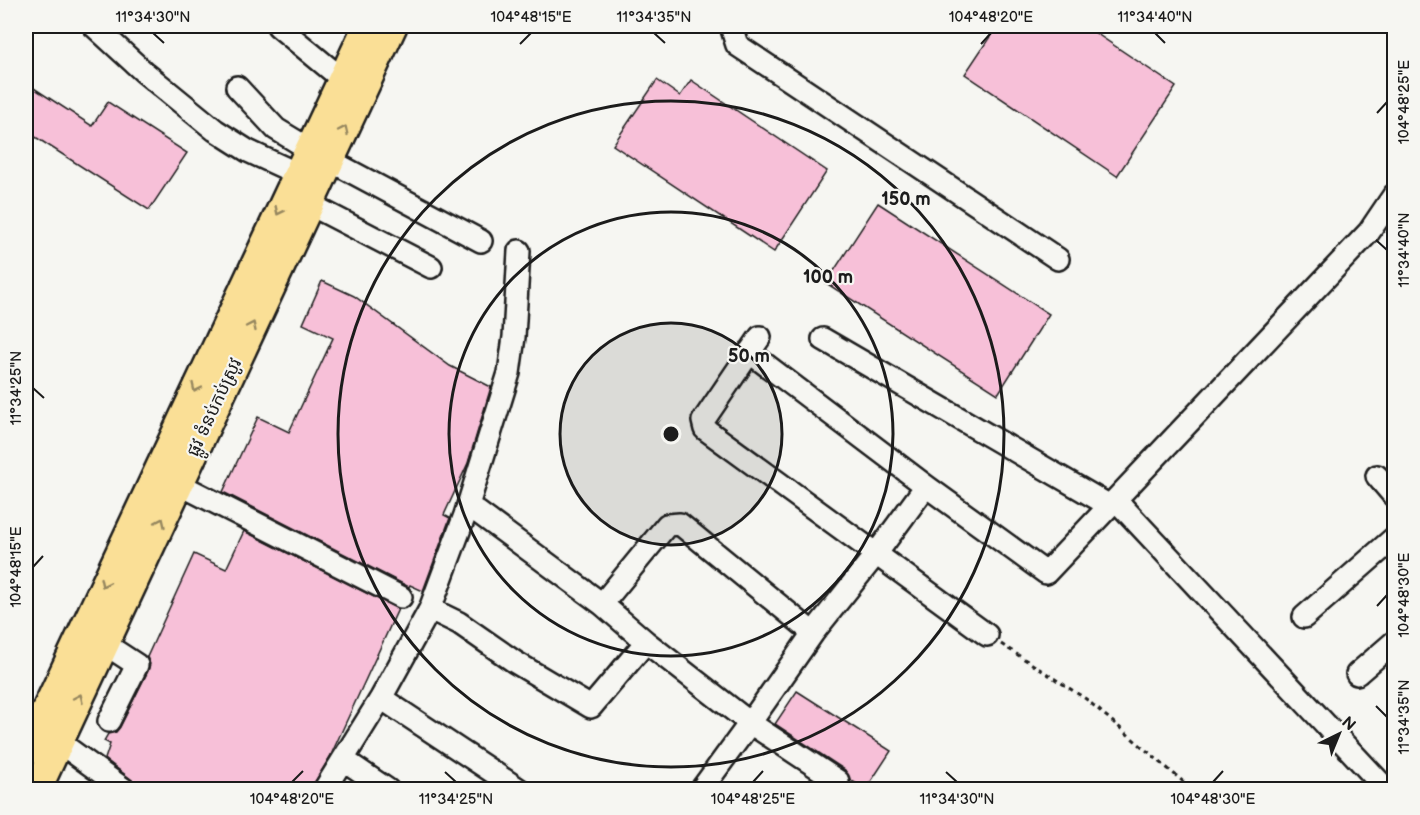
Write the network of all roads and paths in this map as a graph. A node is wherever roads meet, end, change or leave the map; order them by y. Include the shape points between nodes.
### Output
1 (94, 26) edge
2 (278, 26) edge
3 (367, 26) edge
4 (393, 26) edge
5 (731, 26) edge
6 (342, 79) junction
7 (237, 87) dead end
8 (319, 154) junction
9 (298, 174) junction
10 (1395, 195) edge
11 (309, 204) junction
12 (481, 240) dead end
13 (519, 251) dead end
14 (1058, 259) dead end
15 (431, 267) dead end
16 (823, 339) dead end
17 (1377, 476) dead end
18 (179, 484) junction
19 (926, 486) junction
20 (1395, 496) edge
21 (1113, 503) junction
22 (468, 505) junction
23 (1395, 538) edge
24 (876, 554) junction
25 (401, 597) dead end
26 (602, 604) junction
27 (430, 609) junction
28 (1304, 617) dead end
29 (813, 633) junction
30 (987, 635) joint
31 (646, 642) junction
32 (1395, 642) edge
33 (105, 644) junction
34 (1357, 674) dead end
35 (381, 698) junction
36 (109, 721) dead end
37 (750, 723) junction
38 (48, 735) junction
39 (26, 752) edge
40 (344, 760) junction
41 (838, 781) dead end
42 (37, 789) edge
43 (125, 789) edge
44 (324, 789) edge
45 (388, 789) edge
46 (520, 789) edge
47 (701, 789) edge
48 (1193, 789) edge
49 (1387, 789) edge

1 - 9 street via 215,130 248,151
2 - 6 street
3 - 6 main road, ផ្លូវ ទំនប់កប់ស្រូវ
8 -> 4 main road, ផ្លូវ ទំនប់កប់ស្រូវ
5 - 14 street via 737,45
6 - 8 main road, ផ្លូវ ទំនប់កប់ស្រូវ
7 - 8 street via 276,129
8 - 9 main road, ផ្លូវ ទំនប់កប់ស្រូវ
8 - 11 main road, ផ្លូវ ទំនប់កប់ស្រូវ
8 - 12 street
9 -> 38 main road, ផ្លូវ ទំនប់កប់ស្រូវ
10 - 21 street via 1369,232
11 - 15 street
18 -> 11 main road, ផ្លូវ ទំនប់កប់ស្រូវ
13 - 22 street via 509,372
16 - 21 street
17 - 20 street
18 - 25 street
33 -> 18 main road, ផ្លូវ ទំនប់កប់ស្រូវ
19 - 21 street via 1046,573
19 - 24 street
19 - 24 street via 754,345 703,421 705,429
21 - 49 street
22 - 26 street
22 - 27 street
23 - 28 street
24 - 29 street
24 - 30 street
26 - 29 street via 667,525 680,524
26 - 31 street
27 - 31 street via 459,623 591,708
27 - 35 street
29 - 37 street
30 - 48 path via 1086,699
31 - 37 street
32 - 34 street
33 - 36 street via 137,665
38 -> 33 main road, ផ្លូវ ទំនប់កប់ស្រូវ
35 - 40 street
35 - 46 street
37 - 41 street
37 - 47 street
38 - 39 main road, ផ្លូវ ទំនប់កប់ស្រូវ
38 - 42 main road, ផ្លូវ ទំនប់កប់ស្រូវ
38 - 43 street
40 - 44 street
40 - 45 street

